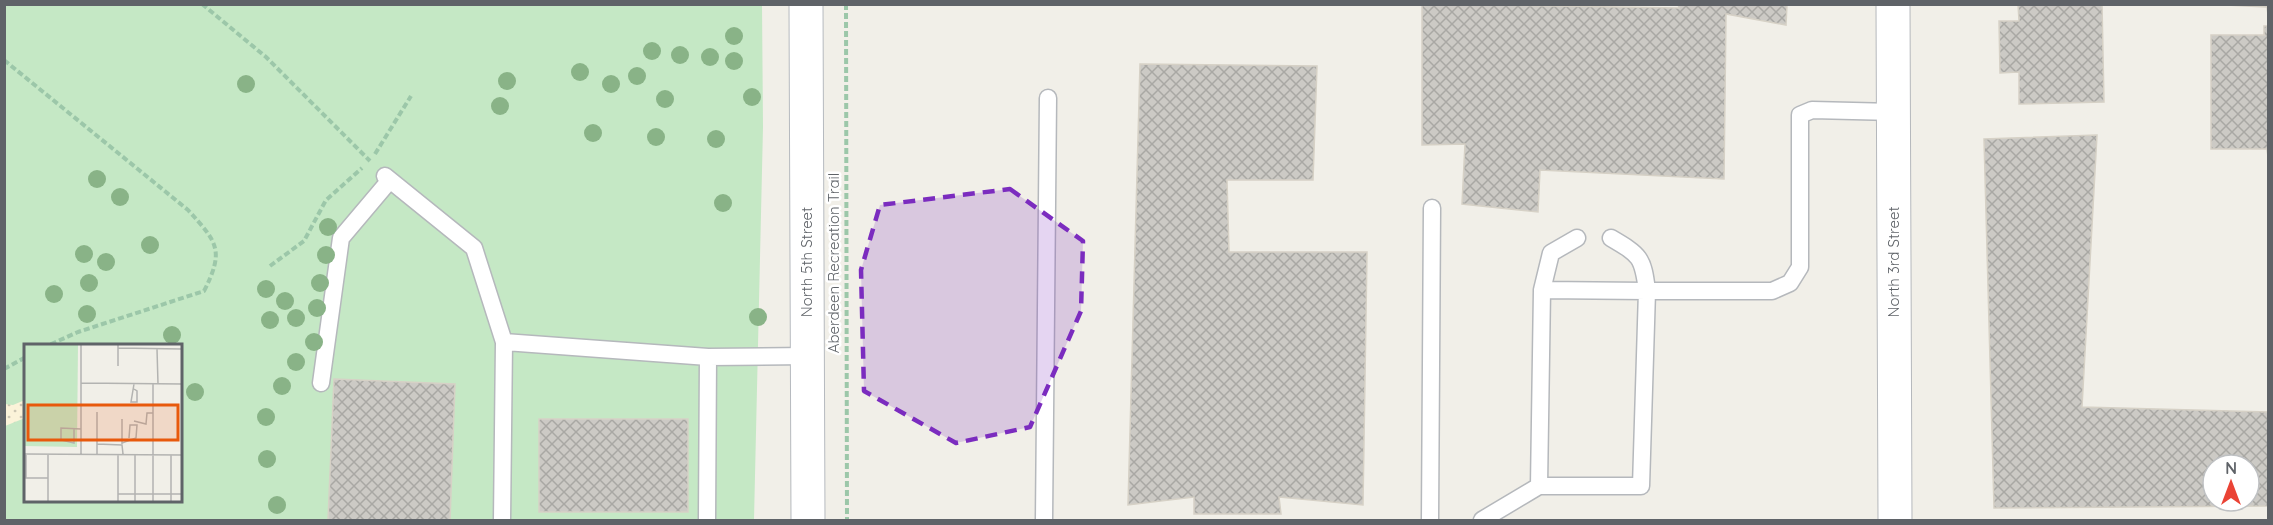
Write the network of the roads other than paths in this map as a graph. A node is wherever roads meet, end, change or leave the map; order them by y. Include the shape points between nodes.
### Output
1 (806, 4) edge
2 (1893, 4) edge
3 (1048, 98) dead end
4 (1894, 112) junction
5 (1432, 208) dead end
6 (1577, 238) dead end
7 (1611, 238) dead end
8 (1542, 290) junction
9 (1647, 291) junction
10 (504, 342) junction
11 (808, 356) junction
12 (708, 357) junction
13 (321, 383) dead end
14 (1539, 486) junction
15 (502, 520) edge
16 (707, 520) edge
17 (808, 520) edge
18 (1044, 520) edge
19 (1430, 520) edge
20 (1482, 520) edge
21 (1895, 520) edge

1 - 11 street, North 5th Street
2 - 4 street, North 3rd Street
3 - 18 lane
4 - 9 lane via 1812,110 1800,115 1800,267 1790,283 1772,291
4 - 21 street, North 3rd Street
5 - 19 lane
6 - 8 lane via 1551,253
7 - 9 lane via 1637,253 1645,269
8 - 9 lane
8 - 14 lane
9 - 14 lane via 1641,486
10 - 12 lane
10 - 13 lane via 474,248 387,178 341,238
10 - 15 lane
11 - 12 lane
11 - 17 street, North 5th Street
12 - 16 lane
14 - 20 lane

